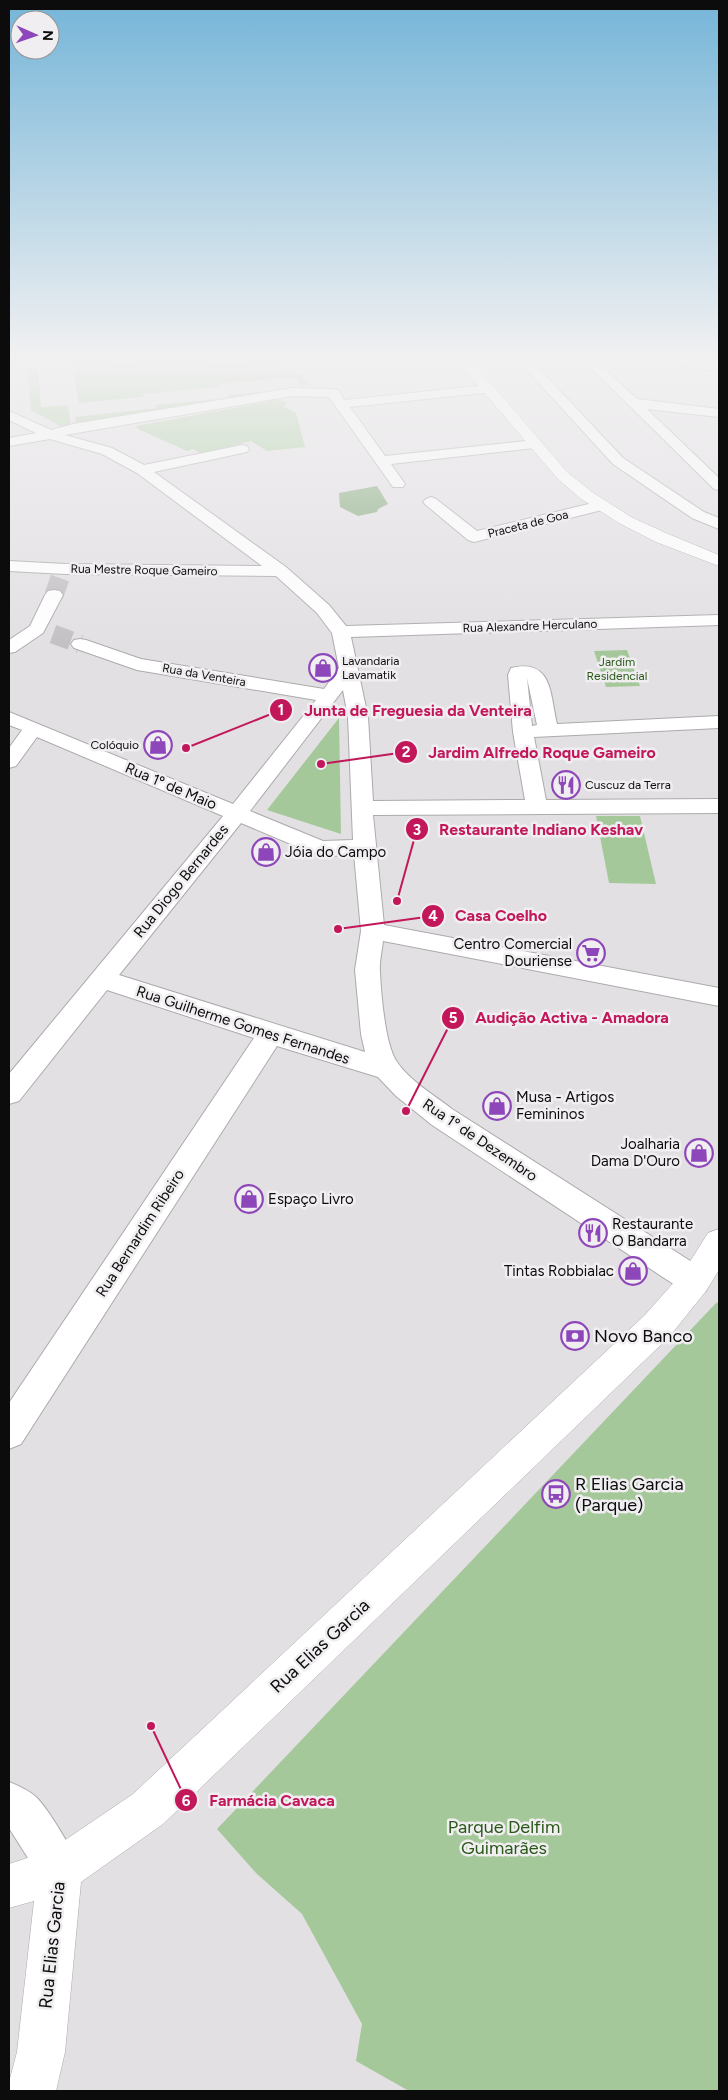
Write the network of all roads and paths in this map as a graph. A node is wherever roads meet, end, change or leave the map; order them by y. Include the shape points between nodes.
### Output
1 (114, 455) edge
2 (213, 455) edge
3 (378, 455) edge
4 (545, 455) edge
5 (612, 455) edge
6 (686, 455) edge
7 (142, 470) junction
8 (398, 484) dead end
9 (719, 486) edge
10 (586, 495) junction
11 (431, 502) dead end
12 (601, 506) junction
13 (524, 509) dead end
14 (477, 520) dead end
15 (458, 524) junction
16 (719, 524) edge
17 (719, 561) edge
18 (9, 566) edge
19 (280, 571) junction
20 (60, 581) junction
21 (719, 620) edge
22 (341, 632) junction
23 (80, 644) tunnel mouth
24 (9, 648) edge
25 (349, 667) junction
26 (330, 696) junction
27 (9, 718) edge
28 (719, 722) edge
29 (33, 729) junction
30 (548, 730) junction
31 (523, 732) junction
32 (9, 762) edge
33 (719, 806) edge
34 (537, 807) junction
35 (363, 808) junction
36 (237, 813) junction
37 (364, 846) junction
38 (373, 931) junction
39 (101, 979) junction
40 (719, 997) edge
41 (271, 1034) junction
42 (387, 1069) junction
43 (9, 1093) edge
44 (719, 1243) edge
45 (695, 1281) junction
46 (9, 1432) edge
47 (9, 1803) edge
48 (60, 1870) junction
49 (9, 1886) edge
50 (31, 2091) edge

1 - 7 street, Rua 1º de Dezembro
2 - 7 street
3 - 8 street
4 - 10 street
5 - 16 street via 698,515
6 - 9 street
7 - 19 street, Rua 1º de Dezembro
10 - 12 street
10 - 13 street, Praceta de Goa
11 - 15 street, Praceta de Goa
12 - 15 street, Praceta de Goa via 474,537
12 - 17 street via 662,538
14 - 15 street, Praceta de Goa
18 - 20 street, Rua Mestre Roque Gameiro
19 - 20 street, Rua Mestre Roque Gameiro
19 - 22 street, Rua 1º de Dezembro via 323,609
20 - 24 street via 45,632
21 - 22 street, Rua Alexandre Herculano
22 - 25 street, Rua 1º de Dezembro
23 - 26 street, Rua da Venteira via 137,664
25 - 26 street, Rua Diogo Bernardes
25 - 35 street, Rua 1º de Dezembro via 358,717
26 - 36 street, Rua Diogo Bernardes
27 - 29 street, Rua 1º de Maio
28 - 30 street
29 - 32 street
29 - 36 street, Rua 1º de Maio
30 - 31 street
30 - 31 street via 536,676 523,671 517,675
31 - 34 street
33 - 34 street
34 - 35 street
35 - 37 street, Rua 1º de Dezembro
36 - 37 street, Rua 1º de Maio via 320,848
36 - 39 street, Rua Diogo Bernardes
37 - 38 street, Rua 1º de Dezembro
38 - 40 street
38 - 42 street, Rua 1º de Dezembro via 368,986 378,1052
39 - 41 street, Rua Guilherme Gomes Fernandes
39 - 43 street, Rua Diogo Bernardes
41 - 42 street, Rua Guilherme Gomes Fernandes
41 - 46 street, Rua Bernardim Ribeiro
42 - 45 street, Rua 1º de Dezembro via 442,1117
44 - 45 street, Rua Elias Garcia
45 - 48 street, Rua Elias Garcia via 657,1326 148,1809
47 - 48 street via 23,1813
48 - 49 street
48 - 50 street, Rua Elias Garcia via 41,2052

